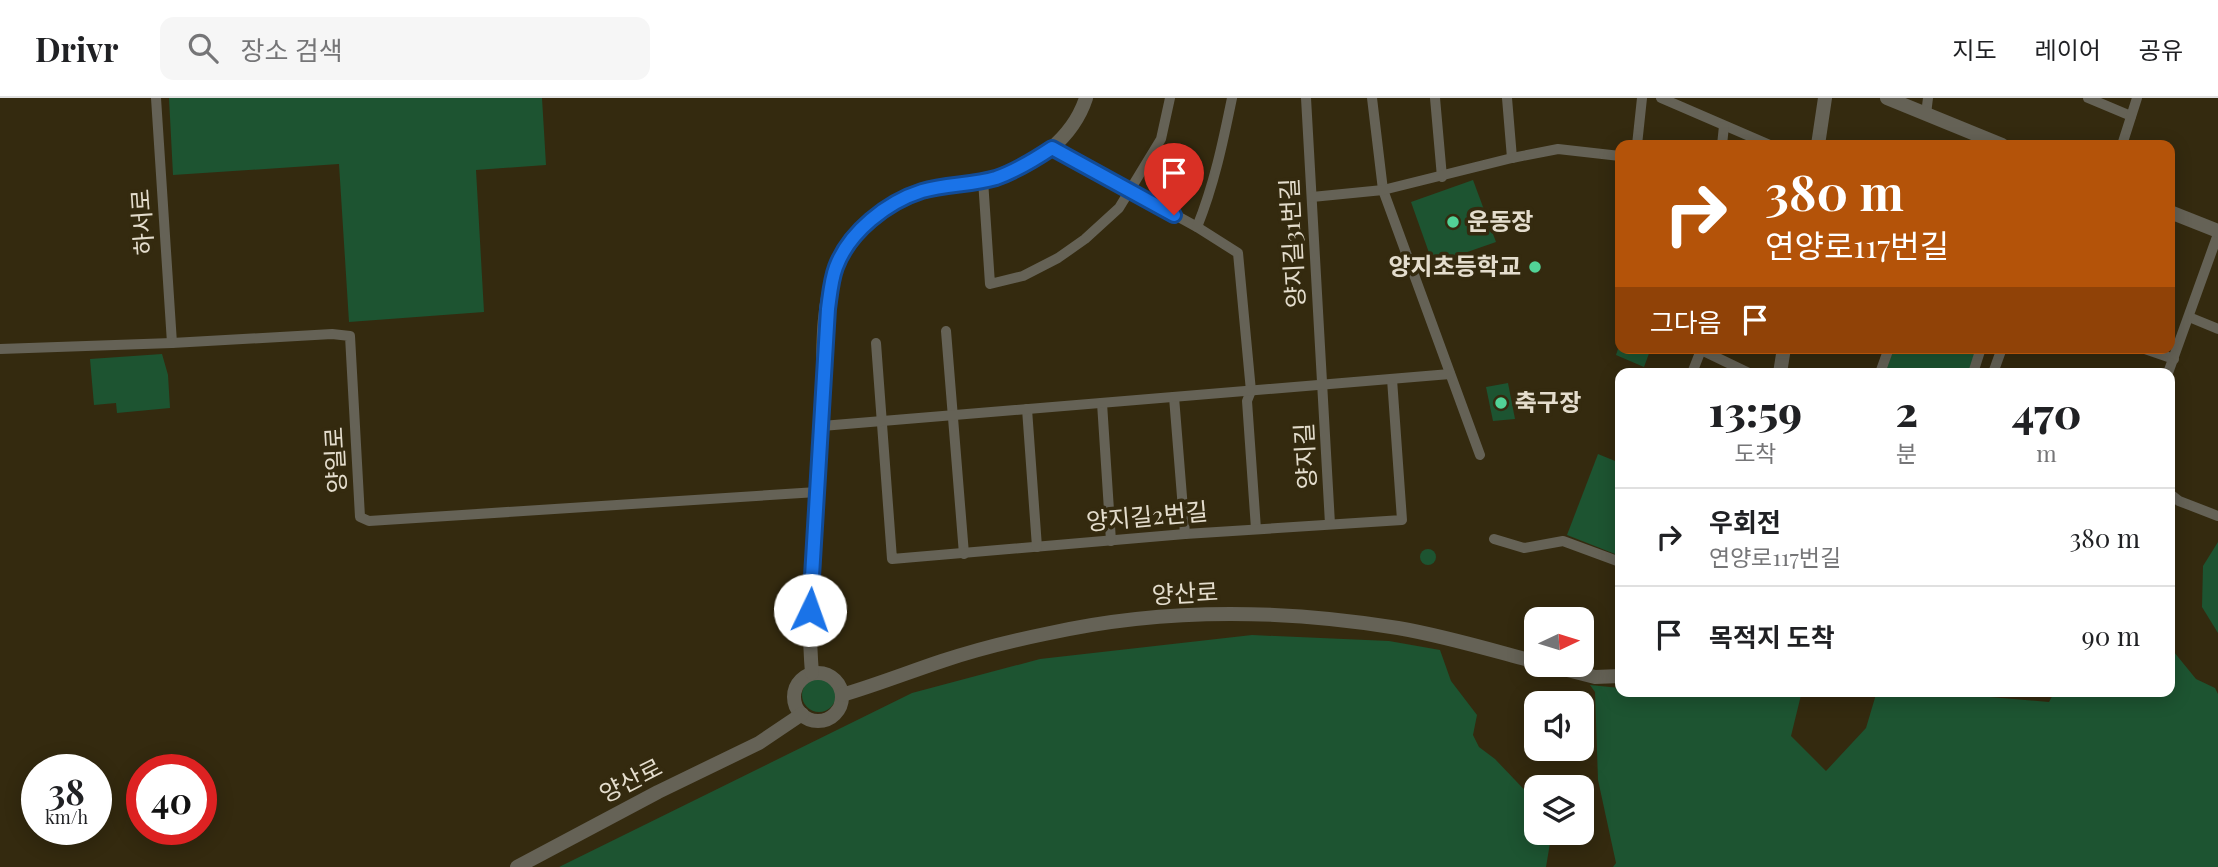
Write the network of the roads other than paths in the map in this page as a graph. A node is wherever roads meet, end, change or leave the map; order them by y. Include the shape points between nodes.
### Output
1 (156, 98) edge
2 (1086, 98) edge
3 (1170, 98) edge
4 (1231, 98) edge
5 (1306, 98) edge
6 (1372, 98) edge
7 (1435, 98) edge
8 (1507, 98) edge
9 (1642, 98) edge
10 (1661, 98) edge
11 (1825, 98) edge
12 (1887, 98) edge
13 (1928, 98) edge
14 (2088, 98) edge
15 (2137, 98) edge
16 (1926, 114) junction
17 (2131, 116) junction
18 (1724, 126) junction
19 (1638, 140) edge
20 (1723, 140) edge
21 (1758, 140) edge
22 (1819, 140) edge
23 (1990, 140) edge
24 (2124, 140) edge
25 (1052, 148) junction
26 (1615, 155) edge
27 (1512, 158) junction
28 (1442, 177) junction
29 (983, 180) junction
30 (1383, 190) junction
31 (1130, 191) junction
32 (1311, 197) junction
33 (2175, 214) edge
34 (1197, 227) junction
35 (2218, 232) edge
36 (2189, 317) junction
37 (2218, 328) edge
38 (946, 331) dead end
39 (172, 343) junction
40 (876, 343) dead end
41 (0, 349) edge
42 (1709, 354) edge
43 (2159, 354) edge
44 (2174, 359) junction
45 (1739, 368) edge
46 (2170, 368) edge
47 (1450, 374) junction
48 (1392, 379) junction
49 (1323, 385) junction
50 (1251, 391) junction
51 (1174, 397) junction
52 (1101, 403) junction
53 (1027, 409) junction
54 (953, 415) junction
55 (883, 421) junction
56 (822, 426) junction
57 (1480, 455) dead end
58 (817, 492) junction
59 (2175, 498) edge
60 (2218, 516) edge
61 (1330, 524) junction
62 (1256, 529) junction
63 (1185, 534) junction
64 (1494, 538) dead end
65 (1111, 541) junction
66 (1037, 547) junction
67 (964, 554) junction
68 (1615, 560) edge
69 (1524, 659) edge
70 (812, 673) junction
71 (1615, 676) edge
72 (1594, 677) edge
73 (842, 695) junction
74 (802, 715) junction
75 (517, 867) edge

1 - 39 street, 하서로
2 - 25 street via 1073,125
3 - 31 street via 1161,139
4 - 34 street via 1210,195
5 - 32 street, 양지길31번길
6 - 30 street
7 - 28 street
8 - 27 street
9 - 19 street
10 - 18 street
11 - 22 street
12 - 16 street
13 - 16 street
14 - 17 street
15 - 17 street
16 - 23 street
17 - 24 street
18 - 20 street
18 - 21 street
25 - 29 street via 1023,166
25 - 31 street
26 - 27 street via 1558,149
27 - 28 street
28 - 30 street
29 - 31 street via 990,284 1023,276 1073,249 1112,215
29 - 56 street via 921,191 901,200 875,216 844,251 836,266 825,327
30 - 32 street
30 - 47 street
31 - 34 street
32 - 49 street, 양지길31번길
33 - 35 street
34 - 50 street via 1238,253
35 - 36 street
36 - 37 street
36 - 44 street
38 - 54 street
39 - 41 street, 양일로
39 - 58 street, 양일로 via 350,336 360,517 369,521
40 - 55 street
42 - 45 street
43 - 44 street
44 - 46 street
47 - 48 street, 양지길
47 - 57 street
48 - 49 street, 양지길
48 - 61 street, 양지길2번길 via 1402,520
49 - 50 street, 양지길
49 - 61 street, 양지길
50 - 51 street, 양지길
50 - 62 street via 1247,401
51 - 52 street, 양지길
51 - 63 street
52 - 53 street, 양지길
52 - 65 street
53 - 54 street, 양지길
53 - 66 street
54 - 55 street, 양지길
54 - 67 street
55 - 56 street, 양지길
55 - 67 street, 양지길2번길 via 892,559
56 - 58 street
58 - 70 street via 808,638
59 - 60 street
61 - 62 street, 양지길2번길
62 - 63 street, 양지길2번길
63 - 65 street, 양지길2번길
64 - 68 street via 1524,548 1563,541
65 - 66 street, 양지길2번길
66 - 67 street, 양지길2번길
69 - 73 street, 양산로 via 1450,639 1356,622 1268,613 1169,617 1046,633 946,659
70 - 73 street via 832,677
70 - 74 street via 794,693
71 - 72 street
73 - 74 street via 838,710 827,719 811,720
74 - 75 street, 양산로 via 759,743

